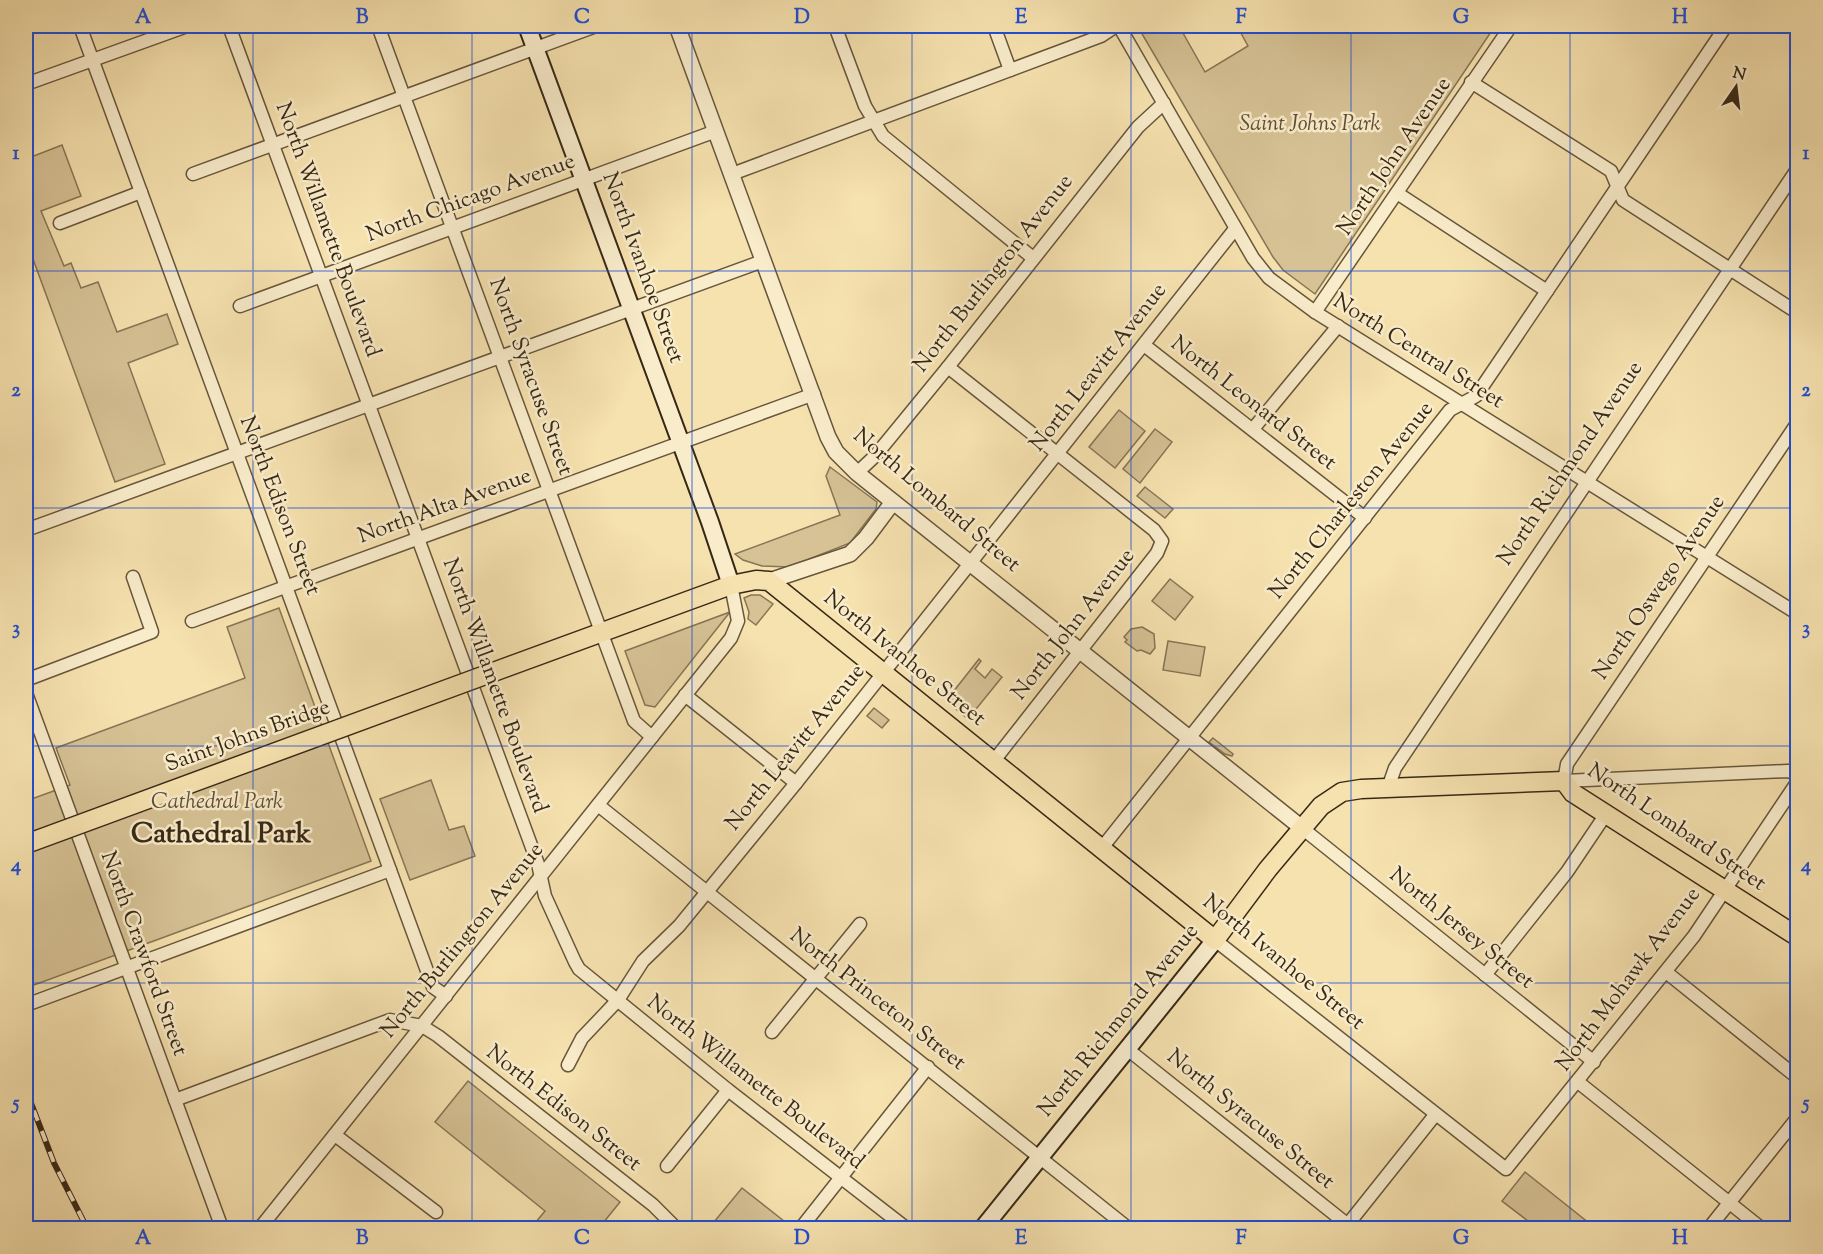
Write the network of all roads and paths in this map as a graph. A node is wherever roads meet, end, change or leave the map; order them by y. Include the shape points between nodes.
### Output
1 (80, 26) edge
2 (188, 26) edge
3 (229, 26) edge
4 (378, 26) edge
5 (527, 26) edge
6 (596, 26) edge
7 (677, 26) edge
8 (835, 26) edge
9 (994, 26) edge
10 (1118, 26) edge
11 (1510, 26) edge
12 (1533, 26) edge
13 (1545, 26) edge
14 (1726, 26) edge
15 (535, 48) junction
16 (93, 60) junction
17 (1010, 70) junction
18 (1471, 82) junction
19 (26, 84) edge
20 (404, 96) junction
21 (1164, 102) junction
22 (872, 120) junction
23 (716, 131) junction
24 (273, 145) junction
25 (1797, 168) edge
26 (194, 174) dead end
27 (732, 174) junction
28 (585, 180) junction
29 (1617, 187) junction
30 (141, 192) junction
31 (1397, 193) junction
32 (60, 223) dead end
33 (453, 228) junction
34 (1235, 229) junction
35 (1033, 258) junction
36 (763, 261) junction
37 (1729, 268) junction
38 (321, 276) junction
39 (1547, 291) junction
40 (240, 306) dead end
41 (632, 310) junction
42 (1315, 312) junction
43 (1797, 312) edge
44 (1338, 326) junction
45 (1144, 345) junction
46 (499, 358) junction
47 (948, 367) junction
48 (814, 394) junction
49 (1462, 404) junction
50 (368, 405) junction
51 (1797, 422) edge
52 (1253, 429) junction
53 (681, 442) junction
54 (1058, 453) junction
55 (237, 454) junction
56 (857, 473) junction
57 (1588, 482) junction
58 (549, 490) junction
59 (893, 502) junction
60 (1365, 518) junction
61 (26, 530) edge
62 (418, 539) junction
63 (1707, 556) junction
64 (971, 564) junction
65 (133, 577) dead end
66 (769, 581) junction
67 (731, 585) junction
68 (287, 587) junction
69 (1797, 614) edge
70 (192, 621) dead end
71 (601, 633) junction
72 (1080, 651) junction
73 (883, 673) junction
74 (26, 680) edge
75 (26, 693) edge
76 (685, 695) junction
77 (652, 737) junction
78 (1190, 738) junction
79 (993, 762) junction
80 (1797, 773) edge
81 (1797, 780) edge
82 (1564, 781) junction
83 (796, 783) junction
84 (1388, 788) junction
85 (1342, 792) joint
86 (598, 805) junction
87 (1606, 814) junction
88 (1302, 828) junction
89 (26, 844) edge
90 (1101, 849) junction
91 (390, 870) junction
92 (542, 875) junction
93 (1724, 890) junction
94 (707, 892) junction
95 (860, 924) dead end
96 (1797, 937) edge
97 (1215, 940) junction
98 (126, 968) junction
99 (1666, 972) junction
100 (1485, 975) junction
101 (817, 979) junction
102 (446, 996) junction
103 (618, 1000) junction
104 (26, 1005) edge
105 (422, 1026) junction
106 (772, 1032) dead end
107 (1126, 1048) junction
108 (1594, 1062) junction
109 (568, 1065) dead end
110 (928, 1067) junction
111 (1797, 1078) edge
112 (1578, 1082) junction
113 (728, 1090) junction
114 (175, 1100) junction
115 (1435, 1115) junction
116 (1797, 1117) edge
117 (335, 1135) junction
118 (1040, 1157) junction
119 (667, 1166) dead end
120 (1506, 1169) joint
121 (840, 1177) junction
122 (1729, 1203) junction
123 (436, 1212) dead end
124 (1346, 1227) edge
125 (222, 1228) edge
126 (261, 1228) edge
127 (676, 1228) edge
128 (801, 1228) edge
129 (906, 1228) edge
130 (983, 1228) edge
131 (1128, 1228) edge
132 (1709, 1228) edge
133 (1761, 1228) edge

1 - 16 street, North Edison Street
2 - 16 street
3 - 24 street, North Willamette Boulevard
4 - 20 street, North Syracuse Street
5 - 15 main road, North Ivanhoe Street
6 - 15 street
7 - 23 street, North Lombard Street
8 - 22 street
9 - 17 street
10 - 17 street
10 - 21 street, North Central Street
11 - 18 street, North John Avenue
12 - 13 street
14 - 29 street, North Charleston Avenue
15 - 20 street
15 - 28 main road, North Ivanhoe Street
16 - 19 street
16 - 30 street, North Edison Street
17 - 22 street
18 - 29 street via 1611,171
18 - 31 street, North John Avenue
20 - 24 street
20 - 33 street, North Syracuse Street
21 - 34 street, North Central Street
21 - 35 street, North Burlington Avenue via 1138,127
22 - 27 street
22 - 35 street via 883,136
23 - 27 street, North Lombard Street
23 - 28 street, North Chicago Avenue
24 - 26 street
24 - 38 street, North Willamette Boulevard
25 - 37 street, North Richmond Avenue
27 - 36 street, North Lombard Street
28 - 33 street, North Chicago Avenue
28 - 41 main road, North Ivanhoe Street
29 - 37 street via 1623,200
29 - 39 street, North Charleston Avenue
30 - 32 street
30 - 55 street, North Edison Street
31 - 39 street
31 - 42 street, North John Avenue
33 - 38 street, North Chicago Avenue
33 - 46 street, North Syracuse Street
34 - 42 street, North Central Street via 1269,278
34 - 45 street, North Leavitt Avenue
35 - 47 street, North Burlington Avenue
36 - 41 street
36 - 48 street, North Lombard Street
37 - 43 street
37 - 57 street, North Richmond Avenue
38 - 40 street, North Chicago Avenue
38 - 50 street, North Willamette Boulevard
39 - 49 street, North Charleston Avenue via 1476,396
41 - 46 street
41 - 53 main road, North Ivanhoe Street
42 - 44 street, North Central Street
44 - 49 street, North Central Street
44 - 52 street
45 - 52 street, North Leonard Street
45 - 54 street, North Leavitt Avenue
46 - 50 street
46 - 58 street, North Syracuse Street
47 - 54 street
47 - 56 street, North Burlington Avenue
48 - 53 street, North Alta Avenue
48 - 56 street, North Lombard Street via 832,446
49 - 57 street, North Central Street
49 - 60 street, North Charleston Avenue via 1450,410
50 - 55 street
50 - 62 street, North Willamette Boulevard
51 - 63 street, North Oswego Avenue
52 - 60 street, North Leonard Street
53 - 58 street, North Alta Avenue
53 - 67 main road, North Ivanhoe Street
54 - 64 street, North Leavitt Avenue
54 - 72 street, North John Avenue via 1154,530 1162,541 1158,554
55 - 61 street
55 - 68 street, North Edison Street
56 - 59 street, North Lombard Street
57 - 63 street, North Central Street
57 - 84 street, North Richmond Avenue via 1395,768
58 - 62 street, North Alta Avenue
58 - 71 street, North Syracuse Street
59 - 64 street, North Lombard Street
59 - 66 street via 850,554
60 - 78 street, North Charleston Avenue
62 - 68 street, North Alta Avenue
62 - 92 street, North Willamette Boulevard
63 - 69 street, North Central Street
63 - 82 street, North Oswego Avenue via 1568,764
64 - 72 street, North Lombard Street
64 - 73 street, North Leavitt Avenue
65 - 74 street via 152,632
66 - 67 main road
66 - 73 main road, North Ivanhoe Street
67 - 71 main road, Saint Johns Bridge
67 - 76 street, North Burlington Avenue via 738,610 736,630
68 - 70 street, North Alta Avenue
68 - 91 street, North Edison Street
71 - 77 street, North Syracuse Street via 634,721
71 - 89 main road, Saint Johns Bridge, bridge
72 - 78 street, North Lombard Street
72 - 79 street, North John Avenue
73 - 79 main road, North Ivanhoe Street
73 - 83 street, North Leavitt Avenue
75 - 98 street, North Crawford Street
76 - 77 street, North Burlington Avenue
76 - 83 street
77 - 86 street, North Burlington Avenue
78 - 88 street, North Lombard Street
78 - 90 street, North Charleston Avenue
79 - 90 main road, North Ivanhoe Street
80 - 82 street
81 - 93 street, North Mohawk Avenue
82 - 84 main road, North Lombard Street
82 - 87 main road, North Lombard Street via 1573,793
83 - 94 street, North Leavitt Avenue
84 - 85 main road, North Lombard Street
85 - 88 main road, North Richmond Avenue via 1321,806
86 - 92 street, North Burlington Avenue
86 - 94 street, North Princeton Street
87 - 93 main road, North Lombard Street
87 - 100 street via 1567,872
88 - 97 main road, North Richmond Avenue
88 - 100 street, North Jersey Street
90 - 97 main road, North Ivanhoe Street
91 - 98 street
91 - 102 street, North Edison Street via 433,987
92 - 102 street, North Burlington Avenue
92 - 103 street, North Willamette Boulevard via 545,896 575,962
93 - 96 main road, North Lombard Street
93 - 99 street, North Mohawk Avenue
94 - 101 street, North Princeton Street
94 - 103 street, North Leavitt Avenue via 643,961
95 - 101 street
97 - 107 main road, North Richmond Avenue
97 - 115 street, North Ivanhoe Street
98 - 104 street
98 - 114 street, North Crawford Street
99 - 108 street, North Mohawk Avenue
99 - 111 street
100 - 108 street, North Jersey Street
101 - 106 street
101 - 110 street, North Princeton Street
102 - 105 street, North Burlington Avenue
103 - 109 street, North Leavitt Avenue via 582,1038
103 - 113 street, North Willamette Boulevard
105 - 114 street via 390,1020
105 - 117 street, North Burlington Avenue
105 - 127 street, North Edison Street via 652,1205
107 - 118 main road, North Richmond Avenue
107 - 124 street, North Syracuse Street
108 - 112 street, North Mohawk Avenue
110 - 118 street, North Princeton Street
110 - 121 street
112 - 120 street, North Mohawk Avenue
112 - 122 street
113 - 119 street
113 - 121 street, North Willamette Boulevard
114 - 125 street, North Crawford Street
115 - 120 street, North Ivanhoe Street
115 - 124 street
116 - 122 street
117 - 123 street
117 - 126 street, North Burlington Avenue
118 - 130 main road, North Richmond Avenue
118 - 131 street, North Princeton Street
121 - 128 street
121 - 129 street, North Willamette Boulevard
122 - 132 street
122 - 133 street

